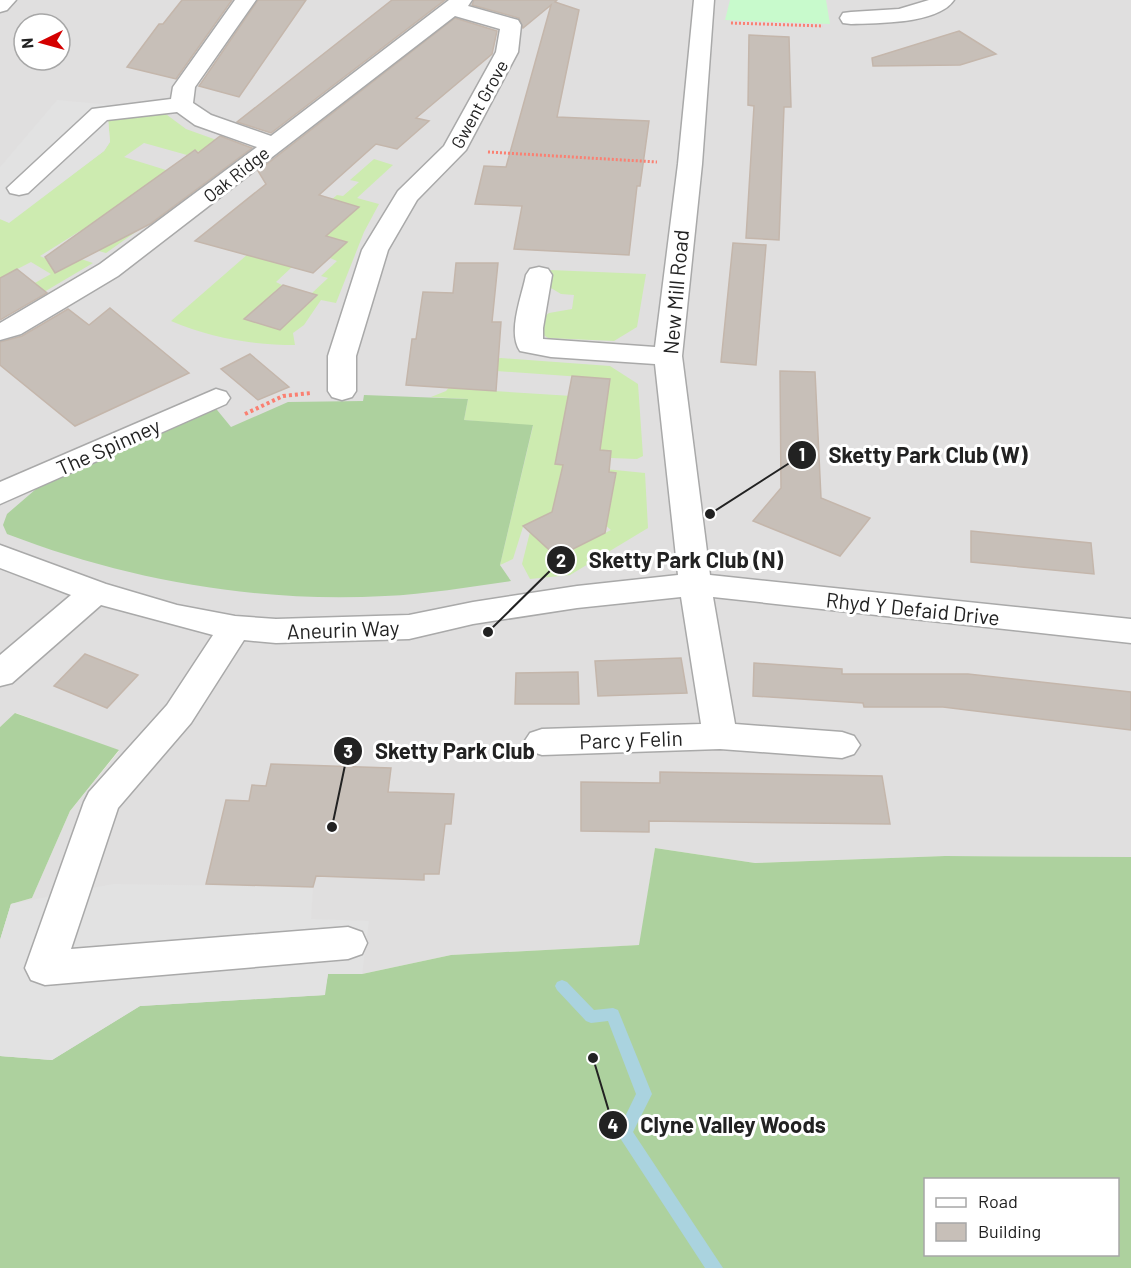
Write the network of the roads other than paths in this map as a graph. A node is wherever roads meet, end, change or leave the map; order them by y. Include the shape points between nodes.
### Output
1 (6, 0) edge
2 (246, 0) edge
3 (944, 0) edge
4 (457, 4) edge
5 (0, 6) edge
6 (703, 11) edge
7 (851, 18) dead end
8 (181, 105) junction
9 (274, 145) junction
10 (19, 188) dead end
11 (539, 275) dead end
12 (0, 332) edge
13 (668, 356) junction
14 (342, 391) road end
15 (216, 398) road end
16 (0, 494) edge
17 (0, 556) edge
18 (695, 584) junction
19 (95, 592) junction
20 (235, 628) junction
21 (1131, 631) edge
22 (0, 674) edge
23 (720, 736) junction
24 (542, 742) dead end
25 (842, 745) dead end
26 (348, 943) dead end

1 - 5 street
2 - 8 street via 184,87
3 - 7 street via 935,7 907,13
4 - 9 street, Oak Ridge
4 - 14 street, Gwent Grove via 510,25 507,52 454,150 407,196 375,250 342,356
6 - 13 street, New Mill Road
8 - 9 street via 203,120
8 - 10 street via 100,114
9 - 12 street, Oak Ridge via 109,270
11 - 13 street via 529,328 530,345
13 - 18 street, New Mill Road
15 - 16 street, The Spinney
17 - 19 street, Aneurin Way
18 - 20 street, Aneurin Way via 577,597 409,627 276,631
18 - 21 street, Rhyd Y Defaid Drive
18 - 23 street
19 - 20 street, Aneurin Way
19 - 22 street
20 - 26 street via 179,714 102,802 45,968
23 - 24 street, Parc y Felin
23 - 25 street, Parc y Felin

